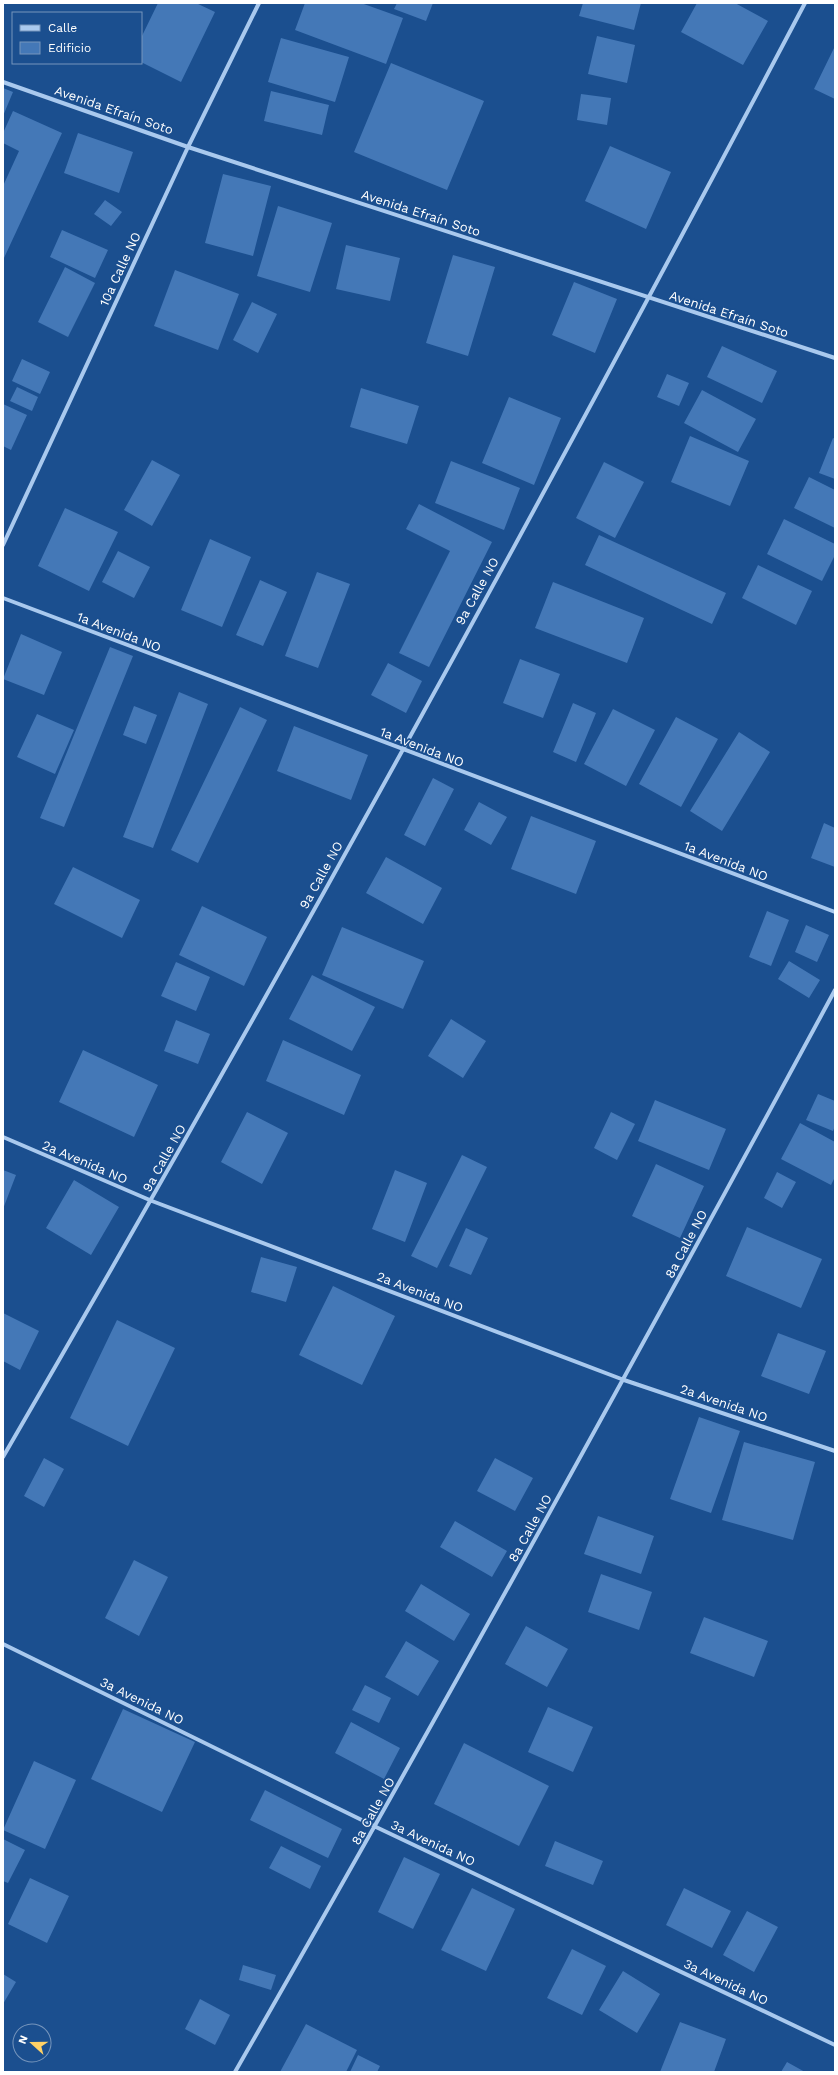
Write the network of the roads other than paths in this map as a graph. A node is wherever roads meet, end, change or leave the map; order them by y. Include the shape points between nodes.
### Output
1 (259, 3) edge
2 (805, 3) edge
3 (3, 82) edge
4 (188, 147) junction
5 (649, 299) junction
6 (835, 358) edge
7 (3, 545) edge
8 (3, 598) edge
9 (402, 750) junction
10 (835, 912) edge
11 (835, 990) edge
12 (3, 1137) edge
13 (152, 1201) junction
14 (624, 1380) junction
15 (835, 1451) edge
16 (3, 1457) edge
17 (3, 1644) edge
18 (376, 1827) junction
19 (835, 2046) edge
20 (235, 2072) edge

1 - 4 street, 10a Calle NO
2 - 5 street, 9a Calle NO
3 - 4 street, Avenida Efraín Soto
4 - 5 street, Avenida Efraín Soto
4 - 7 street, 10a Calle NO
5 - 6 street, Avenida Efraín Soto
5 - 9 street, 9a Calle NO
8 - 9 street, 1a Avenida NO
9 - 10 street, 1a Avenida NO
9 - 13 street, 9a Calle NO
11 - 14 street, 8a Calle NO
12 - 13 street, 2a Avenida NO
13 - 14 street, 2a Avenida NO
13 - 16 street, 9a Calle NO
14 - 15 street, 2a Avenida NO
14 - 18 street, 8a Calle NO
17 - 18 street, 3a Avenida NO
18 - 19 street, 3a Avenida NO
18 - 20 street, 8a Calle NO

